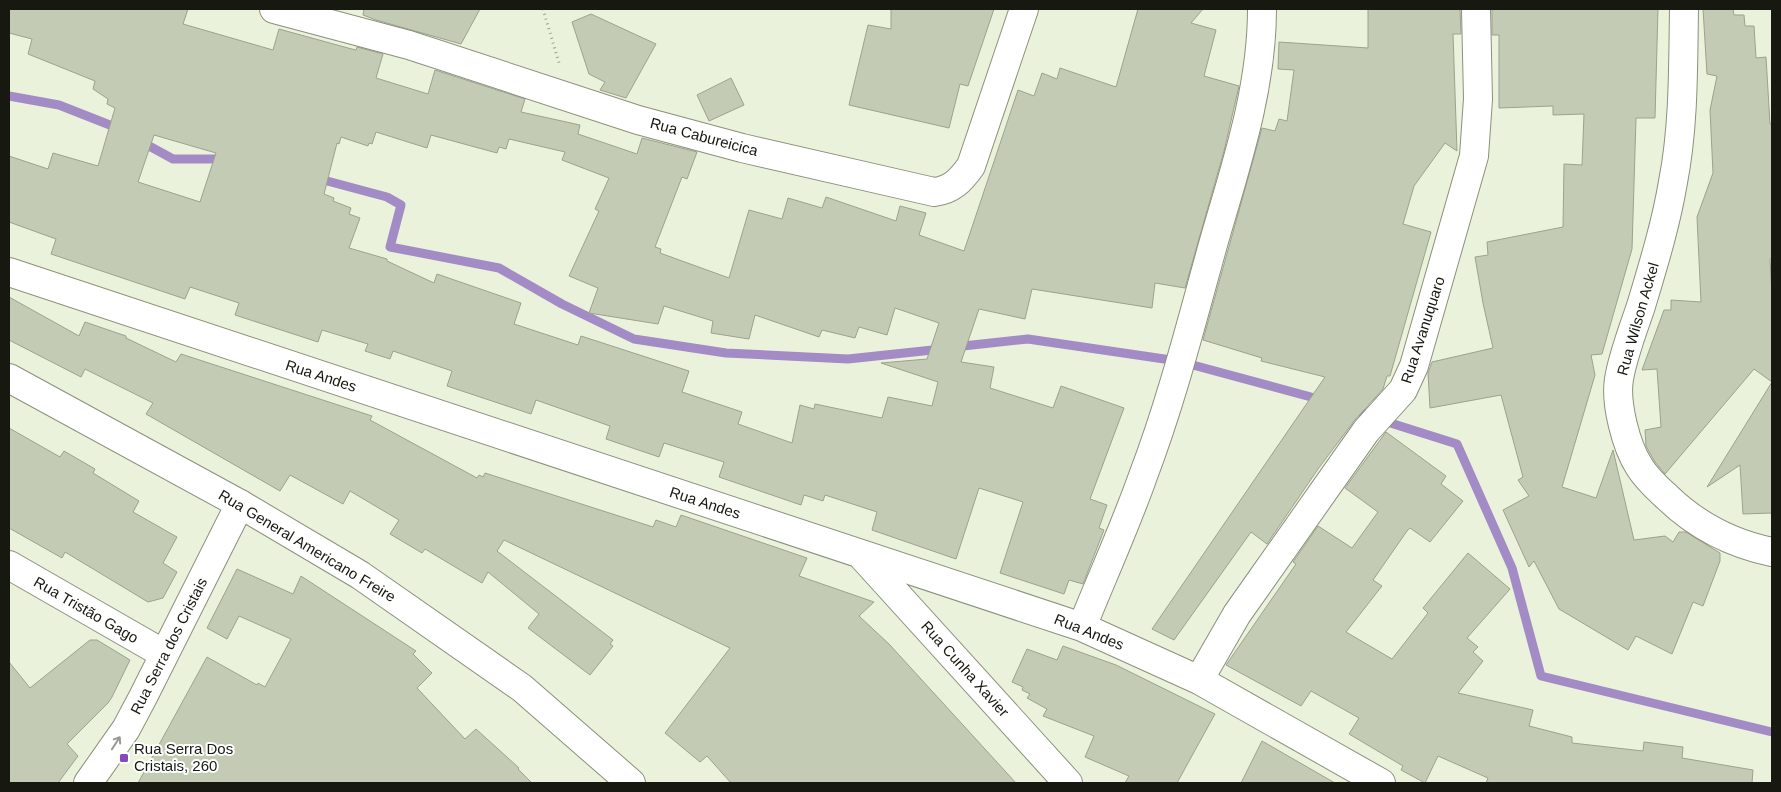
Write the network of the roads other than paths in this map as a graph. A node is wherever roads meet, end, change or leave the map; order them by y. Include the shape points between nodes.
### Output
1 (274, 9) edge
2 (1024, 9) edge
3 (1262, 9) edge
4 (1476, 9) edge
5 (1684, 9) edge
6 (313, 14) edge
7 (9, 272) edge
8 (9, 378) edge
9 (240, 504) junction
10 (1772, 552) edge
11 (861, 555) junction
12 (9, 565) edge
13 (1082, 627) junction
14 (164, 654) junction
15 (1199, 680) junction
16 (88, 783) edge
17 (631, 783) edge
18 (1068, 783) edge
19 (1381, 783) edge

1 - 6 street, Rua Cabureicica
2 - 6 street, Rua Cabureicica via 971,166 952,187 934,192 742,148 638,120
3 - 13 street via 1255,90 1247,126 1173,385 1143,476
4 - 15 street, Rua Avanuquaro via 1478,99 1474,156 1414,366 1403,390 1366,431 1237,614
5 - 10 street, Rua Wilson Ackel via 1682,98 1674,181 1657,254 1619,380 1619,404 1626,436 1638,466 1656,487 1683,512 1719,534 1752,548
7 - 11 street, Rua Andes
8 - 9 street, Rua General Americano Freire
9 - 14 street, Rua Serra dos Cristais
9 - 17 street, Rua General Americano Freire via 360,575 522,688
11 - 13 street, Rua Andes
11 - 18 street, Rua Cunha Xavier
12 - 14 street, Rua Tristão Gago
13 - 15 street, Rua Andes
16 -> 14 street, Rua Serra dos Cristais via 126,729
15 - 19 street, Rua Andes

